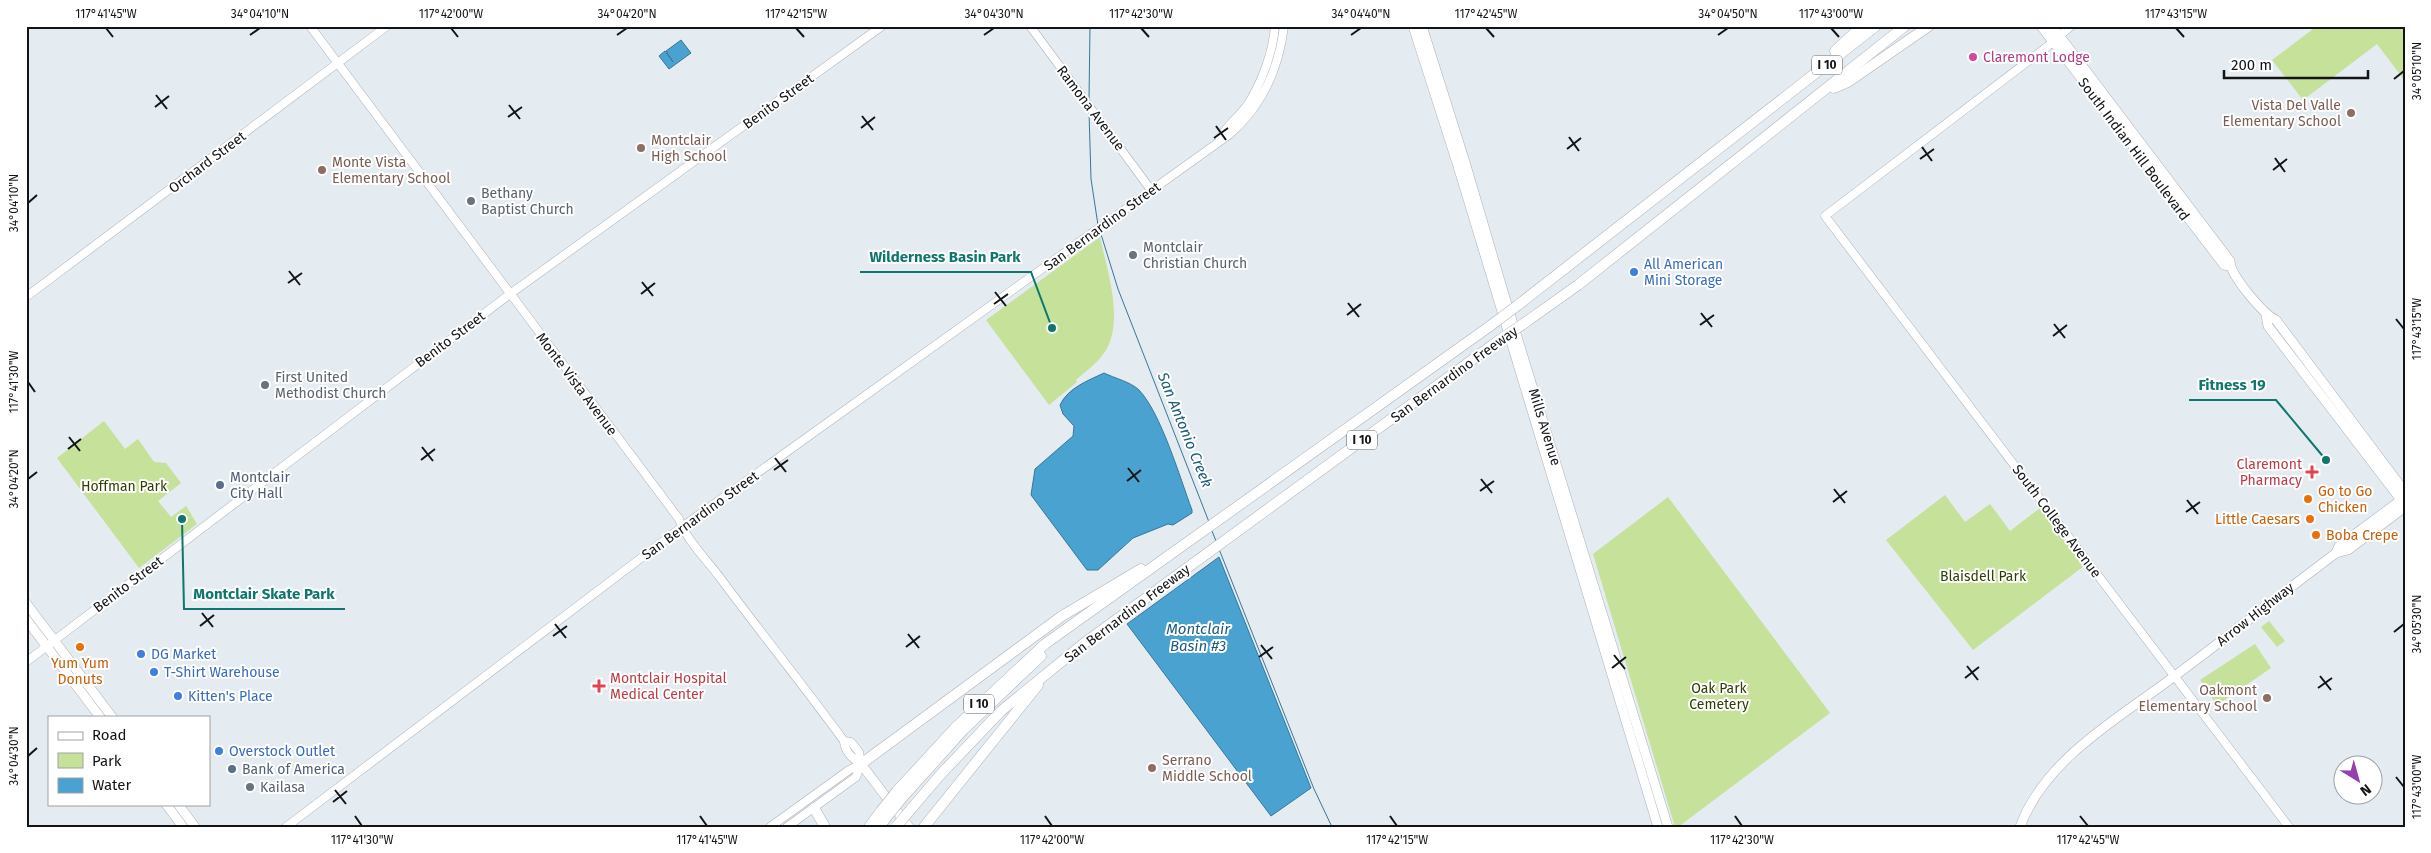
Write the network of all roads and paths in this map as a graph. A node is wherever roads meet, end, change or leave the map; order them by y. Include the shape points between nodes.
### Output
1 (310, 26) edge
2 (387, 26) edge
3 (882, 26) edge
4 (1030, 26) edge
5 (1275, 26) edge
6 (1284, 26) edge
7 (1413, 26) edge
8 (1422, 26) edge
9 (1862, 26) edge
10 (1876, 26) edge
11 (1898, 26) edge
12 (1905, 26) edge
13 (1928, 26) edge
14 (2041, 26) edge
15 (2052, 26) edge
16 (2071, 26) edge
17 (2057, 39) junction
18 (337, 63) junction
19 (1855, 66) junction
20 (1821, 93) junction
21 (1778, 104) junction
22 (1218, 142) junction
23 (1152, 190) junction
24 (510, 294) junction
25 (26, 297) edge
26 (2404, 500) edge
27 (682, 526) junction
28 (1167, 558) junction
29 (26, 603) edge
30 (26, 619) edge
31 (50, 643) junction
32 (26, 662) edge
33 (1044, 676) junction
34 (2174, 676) junction
35 (99, 716) edge
36 (111, 716) edge
37 (1640, 750) junction
38 (861, 764) junction
39 (842, 775) junction
40 (167, 806) edge
41 (179, 806) edge
42 (814, 808) junction
43 (883, 814) junction
44 (183, 827) edge
45 (195, 827) edge
46 (286, 827) edge
47 (770, 827) edge
48 (787, 827) edge
49 (824, 827) edge
50 (869, 827) edge
51 (879, 827) edge
52 (896, 827) edge
53 (909, 827) edge
54 (924, 827) edge
55 (1658, 827) edge
56 (1668, 827) edge
57 (2020, 827) edge
58 (2289, 827) edge

1 - 18 street, Monte Vista Avenue
2 - 18 street, Orchard Street
3 - 24 street, Benito Street
4 - 23 street, Ramona Avenue
5 - 22 street, San Bernardino Street via 1264,72 1256,90
6 - 22 street, San Bernardino Street via 1274,70 1255,109
7 - 37 main road, Mills Avenue
8 - 37 main road, Mills Avenue via 1466,162
9 - 21 highway
10 - 21 highway, San Bernardino Freeway / I 10
11 - 19 highway via 1866,52
12 - 19 highway, San Bernardino Freeway / I 10
13 - 20 highway via 1848,82
14 - 17 main road, South Indian Hill Boulevard
15 - 17 main road, South Indian Hill Boulevard
16 - 17 street
17 - 26 main road, South Indian Hill Boulevard via 2230,261 2230,266 2266,315 2276,320
17 - 34 street, South College Avenue via 1825,216
18 - 24 street, Monte Vista Avenue
18 - 25 street, Orchard Street
19 - 20 highway, San Bernardino Freeway / I 10
20 - 33 highway, San Bernardino Freeway / I 10, bridge via 1578,285 1083,644
21 - 28 highway, San Bernardino Freeway / I 10, bridge via 1490,326
22 - 23 street, San Bernardino Street
23 - 27 street, San Bernardino Street
24 - 27 street, Monte Vista Avenue
24 - 31 street, Benito Street
26 - 34 main road, Arrow Highway via 2339,546 2336,553
27 - 38 street, Monte Vista Avenue via 844,741 851,742 859,752
27 - 46 street, San Bernardino Street
28 - 38 highway via 1146,566 1073,608
28 - 43 highway, San Bernardino Freeway / I 10, bridge via 1026,660 986,697
29 - 31 main road
30 - 31 main road
31 - 32 street, Benito Street
31 - 35 main road
31 - 36 main road
33 - 52 highway, San Bernardino Freeway / I 10, bridge via 989,724
33 - 54 highway
34 - 57 main road, Arrow Highway via 2075,752 2040,792
34 - 58 street, South College Avenue
37 - 55 main road, Mills Avenue
37 - 56 main road, Mills Avenue
38 - 39 street
38 - 42 street via 856,777
38 - 53 main road, Monte Vista Avenue
39 - 42 street via 829,791 813,802
39 - 47 street
40 - 44 main road
41 - 45 main road
42 - 48 street
42 - 49 highway
43 - 50 highway, San Bernardino Freeway / I 10
43 - 51 highway

